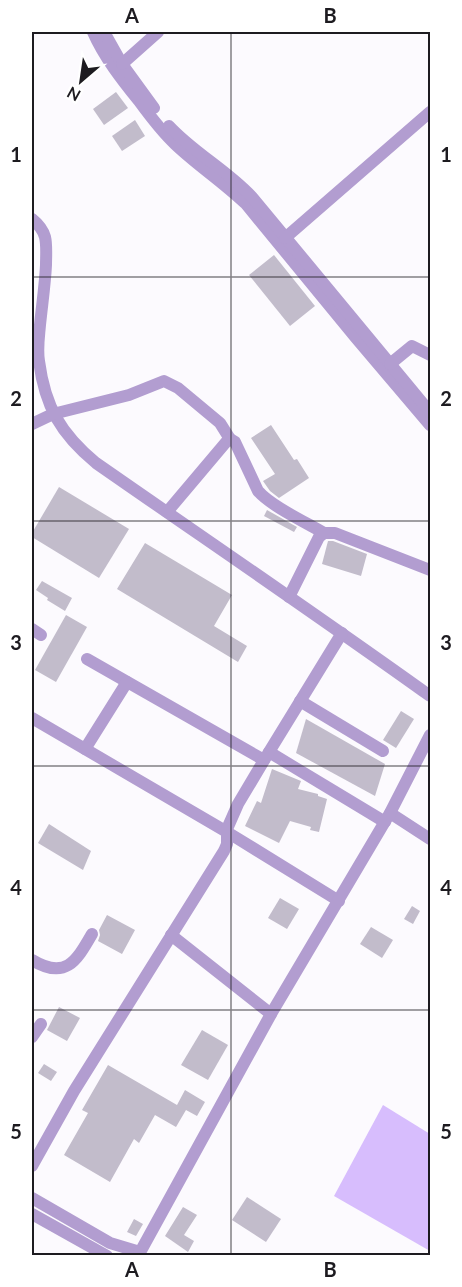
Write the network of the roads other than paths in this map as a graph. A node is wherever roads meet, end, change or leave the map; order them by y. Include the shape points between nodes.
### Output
1 (93, 32) edge
2 (104, 32) edge
3 (158, 32) edge
4 (122, 64) junction
5 (430, 112) edge
6 (32, 219) edge
7 (285, 238) junction
8 (35, 350) edge
9 (430, 355) edge
10 (390, 364) junction
11 (430, 412) edge
12 (53, 414) junction
13 (32, 424) edge
14 (430, 425) edge
15 (230, 439) junction
16 (167, 512) junction
17 (324, 533) junction
18 (430, 570) edge
19 (289, 597) junction
20 (342, 633) junction
21 (87, 659) dead end
22 (127, 682) junction
23 (430, 696) edge
24 (300, 701) junction
25 (32, 718) edge
26 (430, 735) edge
27 (85, 749) junction
28 (383, 751) dead end
29 (266, 756) junction
30 (388, 818) junction
31 (227, 832) junction
32 (430, 839) edge
33 (339, 901) junction
34 (92, 934) dead end
35 (171, 935) junction
36 (32, 960) edge
37 (271, 1014) junction
38 (41, 1024) dead end
39 (32, 1037) edge
40 (32, 1166) edge
41 (32, 1198) edge
42 (32, 1214) edge
43 (139, 1254) edge
44 (107, 1256) edge

1 - 14 street via 115,70 157,124 246,204
2 - 4 street
3 - 4 street
4 - 7 street via 176,133 241,185
5 - 7 street
6 - 8 street via 46,238
7 - 10 street
8 - 12 street
9 - 10 street via 412,346
10 - 11 street
12 - 13 street
12 - 15 street via 129,395 164,381 220,423
12 - 16 street via 66,434 96,463
15 - 16 street
15 - 17 street via 258,491
16 - 19 street
17 - 18 street via 335,533
17 - 19 street
19 - 20 street
20 - 23 street
20 - 24 street
21 - 22 street
22 - 27 street
22 - 29 street
24 - 28 street
24 - 29 street
25 - 27 street
26 - 30 street
27 - 31 street
29 - 30 street
29 - 31 street
30 - 32 street
30 - 33 street
31 - 33 street
31 - 35 street via 227,846
33 - 37 street
34 - 36 street via 81,953 64,968 52,969
35 - 37 street
35 - 40 street
37 - 43 street
38 - 39 street
41 - 43 street via 110,1243
42 - 44 street

